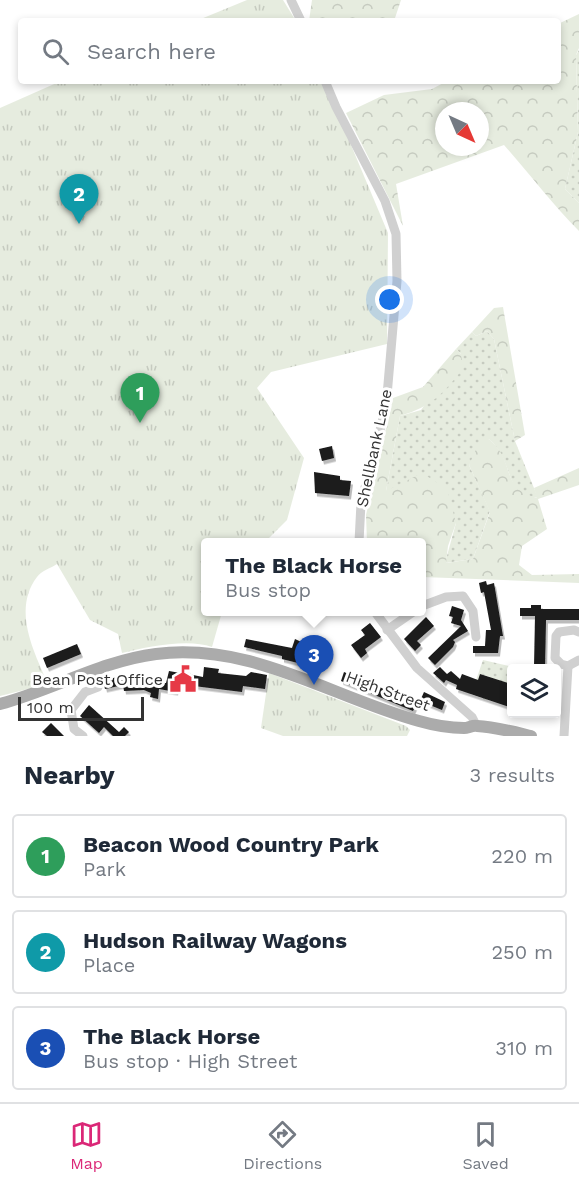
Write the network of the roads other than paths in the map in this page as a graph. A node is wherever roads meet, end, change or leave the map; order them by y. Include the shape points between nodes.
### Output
1 (291, 0) edge
2 (300, 18) edge
3 (327, 84) edge
4 (359, 538) edge
5 (426, 604) edge
6 (378, 616) edge
7 (407, 616) edge
8 (387, 630) junction
9 (579, 632) edge
10 (476, 637) dead end
11 (579, 660) edge
12 (568, 666) junction
13 (92, 670) junction
14 (0, 704) edge
15 (476, 725) junction
16 (83, 736) edge
17 (531, 736) edge
18 (564, 736) edge

1 - 2 street
3 - 4 street, Shellbank Lane via 385,201 396,234 397,281 386,407 361,503
5 - 10 street via 463,596 473,611
6 - 8 street
7 - 8 street
8 - 15 street via 417,668
9 - 12 street via 564,630 556,636 555,658
11 - 12 street
12 - 18 street
13 - 14 main road, High Street
13 - 15 main road, High Street via 157,654 221,656 291,672 416,720 454,728
13 - 16 street via 98,687 85,692 72,710 74,729
15 - 17 main road, High Street

